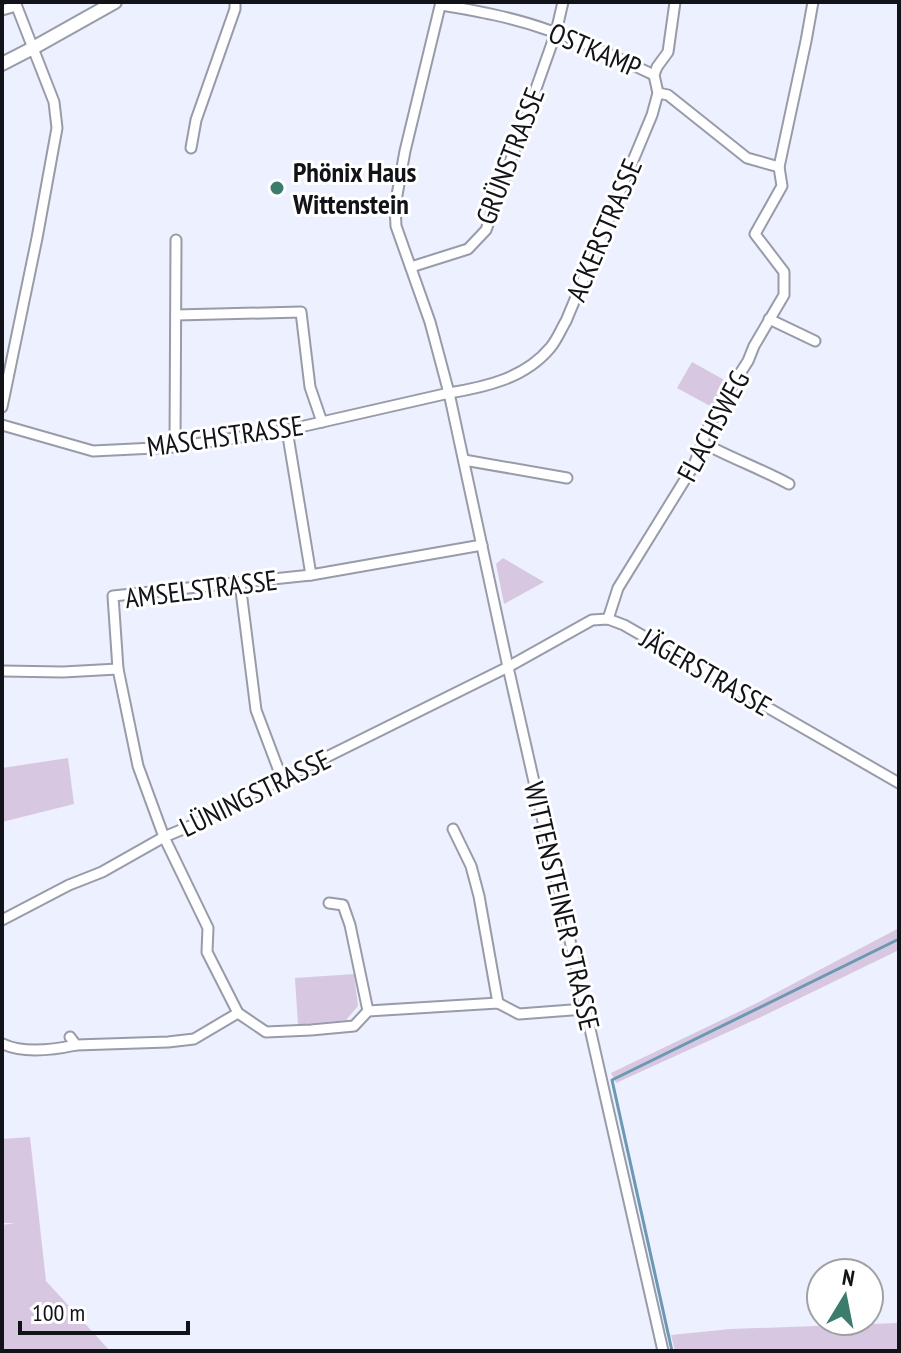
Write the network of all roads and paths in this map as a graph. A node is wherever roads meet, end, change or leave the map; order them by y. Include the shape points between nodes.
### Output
1 (115, 2) edge
2 (235, 2) edge
3 (563, 2) edge
4 (675, 2) edge
5 (813, 2) edge
6 (442, 3) edge
7 (16, 4) edge
8 (2, 10) edge
9 (556, 32) junction
10 (33, 48) junction
11 (2, 64) edge
12 (654, 75) junction
13 (658, 93) junction
14 (191, 148) dead end
15 (779, 167) junction
16 (176, 240) dead end
17 (411, 267) junction
18 (176, 315) junction
19 (769, 319) junction
20 (815, 341) dead end
21 (449, 393) junction
22 (2, 407) edge
23 (322, 422) junction
24 (2, 425) edge
25 (287, 430) junction
26 (703, 443) junction
27 (175, 447) junction
28 (464, 460) junction
29 (567, 478) dead end
30 (789, 484) dead end
31 (482, 545) junction
32 (311, 575) junction
33 (240, 583) junction
34 (608, 619) junction
35 (508, 667) junction
36 (118, 669) junction
37 (2, 671) edge
38 (282, 779) junction
39 (899, 783) edge
40 (453, 829) dead end
41 (164, 837) junction
42 (329, 903) dead end
43 (2, 920) edge
44 (498, 1003) junction
45 (585, 1009) junction
46 (368, 1011) junction
47 (238, 1013) junction
48 (3, 1044) edge
49 (663, 1351) edge

1 - 10 street
2 - 14 street
3 - 9 street, GRÜNSTRASSE
4 - 12 street via 668,52
5 - 15 street
6 - 9 street, OSTKAMP
6 - 17 street, WITTENSTEINER STRASSE via 395,206 396,226
7 - 8 street
7 - 10 street
9 - 12 street, OSTKAMP
9 - 17 street, GRÜNSTRASSE via 486,230 468,249
10 - 11 street
10 - 22 street via 54,102 57,128
12 - 13 street
13 - 15 street, OSTKAMP via 668,95 747,158
13 - 21 street, ACKERSTRASSE via 551,347 511,378
15 - 19 street, FLACHSWEG via 782,186 755,234 784,272 784,295
16 - 18 street
17 - 21 street, WITTENSTEINER STRASSE
18 - 23 street via 301,312 310,387
18 - 27 street
19 - 20 street
19 - 26 street, FLACHSWEG
21 - 23 street, MASCHSTRASSE
21 - 28 street, WITTENSTEINER STRASSE
23 - 25 street, MASCHSTRASSE
24 - 27 street, MASCHSTRASSE via 93,451
25 - 27 street, MASCHSTRASSE
25 - 32 street
26 - 30 street
26 - 34 street, FLACHSWEG via 618,588
28 - 29 street
28 - 31 street, WITTENSTEINER STRASSE
31 - 32 street, AMSELSTRASSE
31 - 35 street, WITTENSTEINER STRASSE
32 - 33 street, AMSELSTRASSE
33 - 36 street, AMSELSTRASSE via 113,596
33 - 38 street via 256,710
34 - 35 street, JÄGERSTRASSE via 592,620
34 - 39 street, JÄGERSTRASSE
35 - 38 street, LÜNINGSTRASSE
35 - 45 street, WITTENSTEINER STRASSE
36 - 37 street
36 - 41 street, AMSELSTRASSE via 138,766
38 - 41 street, LÜNINGSTRASSE
40 - 44 street via 479,896
41 - 43 street, LÜNINGSTRASSE
41 - 47 street, AMSELSTRASSE via 208,928 207,952
42 - 46 street via 343,905
44 - 45 street via 519,1014
44 - 46 street
45 - 49 street, WITTENSTEINER STRASSE
46 - 47 street via 354,1026 266,1032
47 - 48 street via 194,1039 73,1041 56,1049

